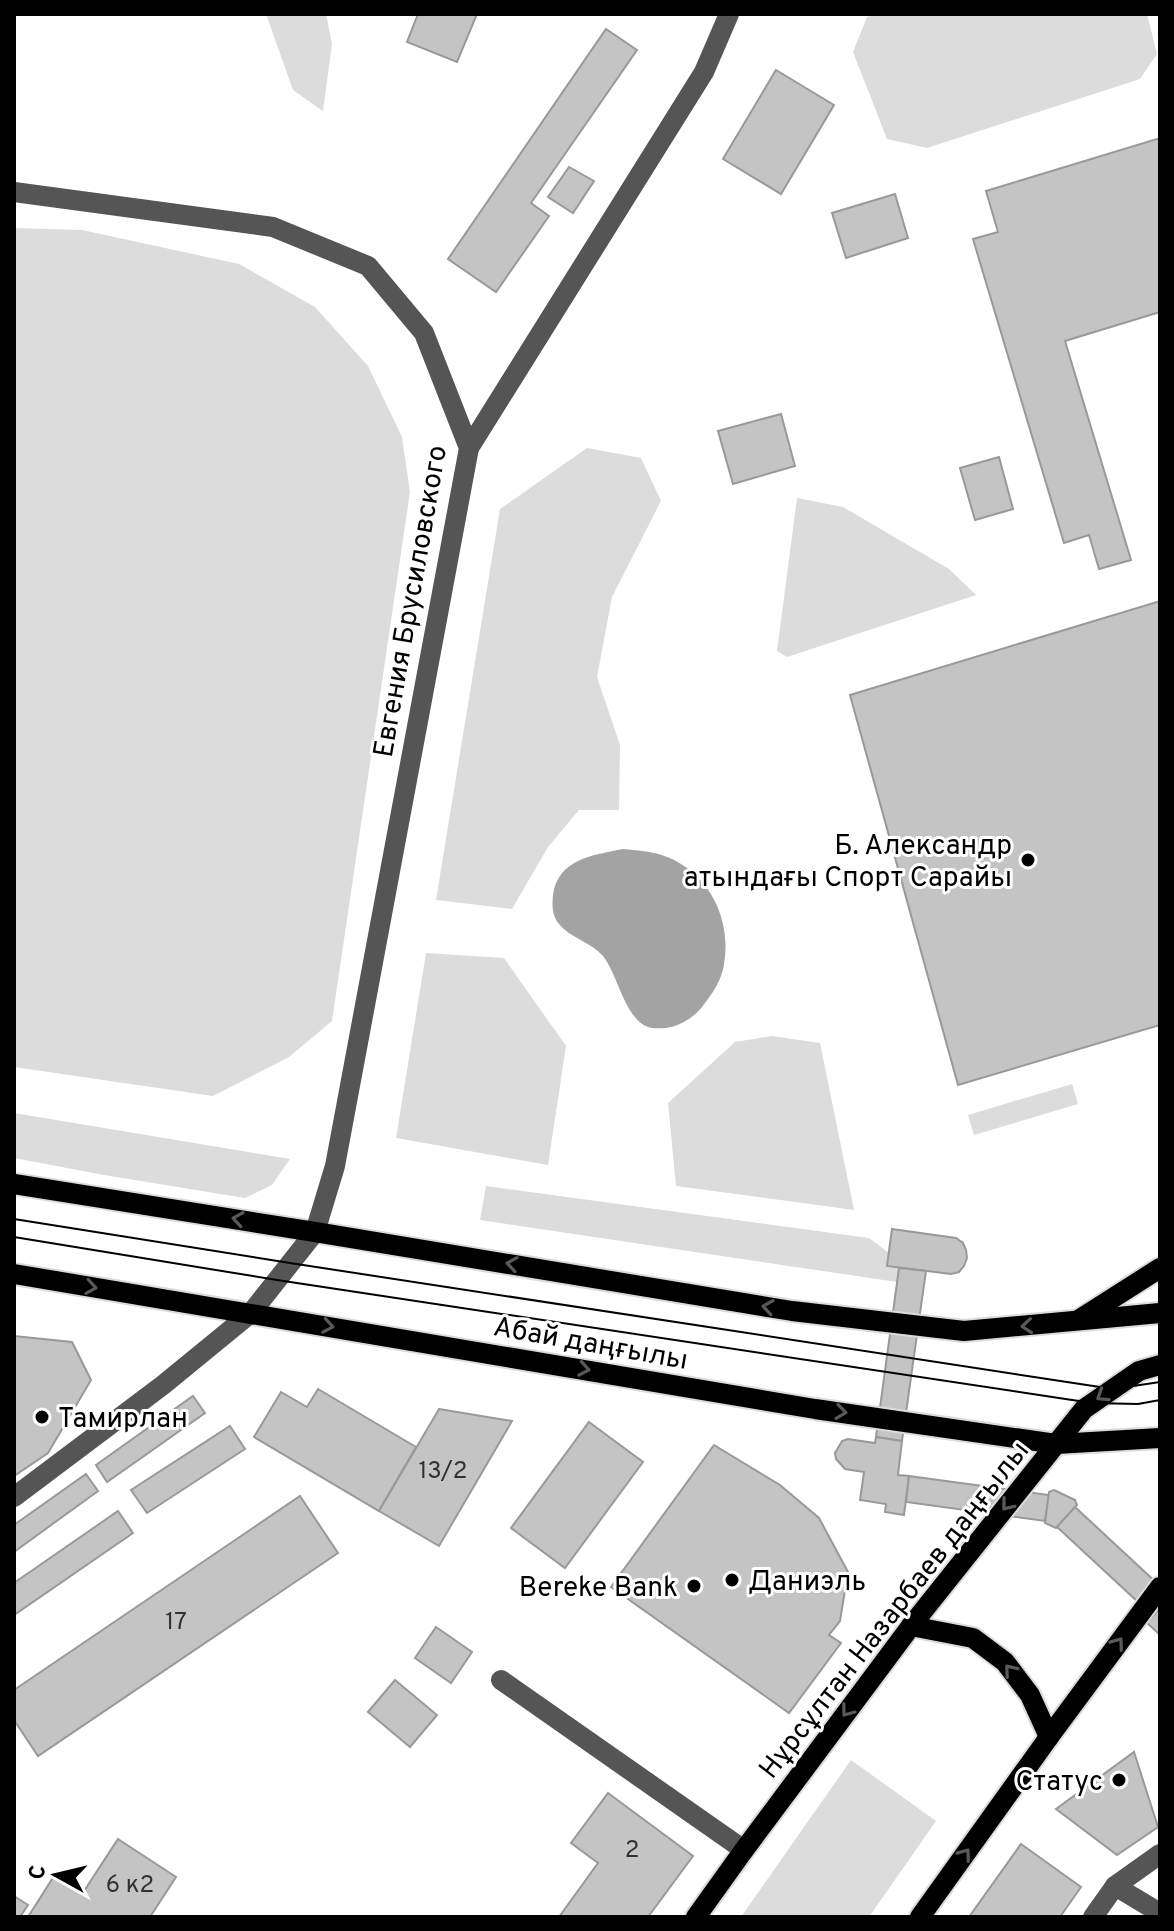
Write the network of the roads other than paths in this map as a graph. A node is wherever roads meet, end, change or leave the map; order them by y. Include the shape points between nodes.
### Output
1 (729, 14) edge
2 (14, 192) edge
3 (469, 448) junction
4 (14, 1184) edge
5 (315, 1232) junction
6 (1160, 1268) edge
7 (14, 1274) edge
8 (251, 1313) junction
9 (1160, 1313) edge
10 (1076, 1321) junction
11 (1160, 1365) edge
12 (1160, 1438) edge
13 (1056, 1444) junction
14 (14, 1497) edge
15 (1160, 1587) edge
16 (911, 1626) junction
17 (501, 1680) dead end
18 (1049, 1737) junction
19 (744, 1850) junction
20 (1160, 1854) edge
21 (1115, 1886) junction
22 (1160, 1913) edge
23 (696, 1917) edge
24 (920, 1917) edge
25 (1093, 1917) edge

1 - 3 street via 704,72
2 - 3 street, Евгения Брусиловского via 273,227 368,266 424,333
3 - 5 street, Евгения Брусиловского via 335,1166
5 -> 4 main road
5 - 8 street
10 -> 5 main road via 964,1331 840,1317
6 - 10 main road
7 -> 8 main road, Абай даңғылы
8 -> 13 main road, Абай даңғылы via 815,1409
8 - 14 street
9 - 10 main road
11 -> 13 main road, Нұрсұлтан Назарбаев даңғылы via 1139,1371 1084,1409
12 - 13 main road, Абай даңғылы
13 -> 16 main road, Нұрсұлтан Назарбаев даңғылы
18 -> 15 main road
18 -> 16 main road via 1030,1695 1005,1662 973,1638
16 -> 19 main road, Нұрсұлтан Назарбаев даңғылы
17 - 19 street
24 -> 18 main road
19 - 23 main road, Нұрсұлтан Назарбаев даңғылы
20 - 21 street
21 - 22 street
21 - 25 street

